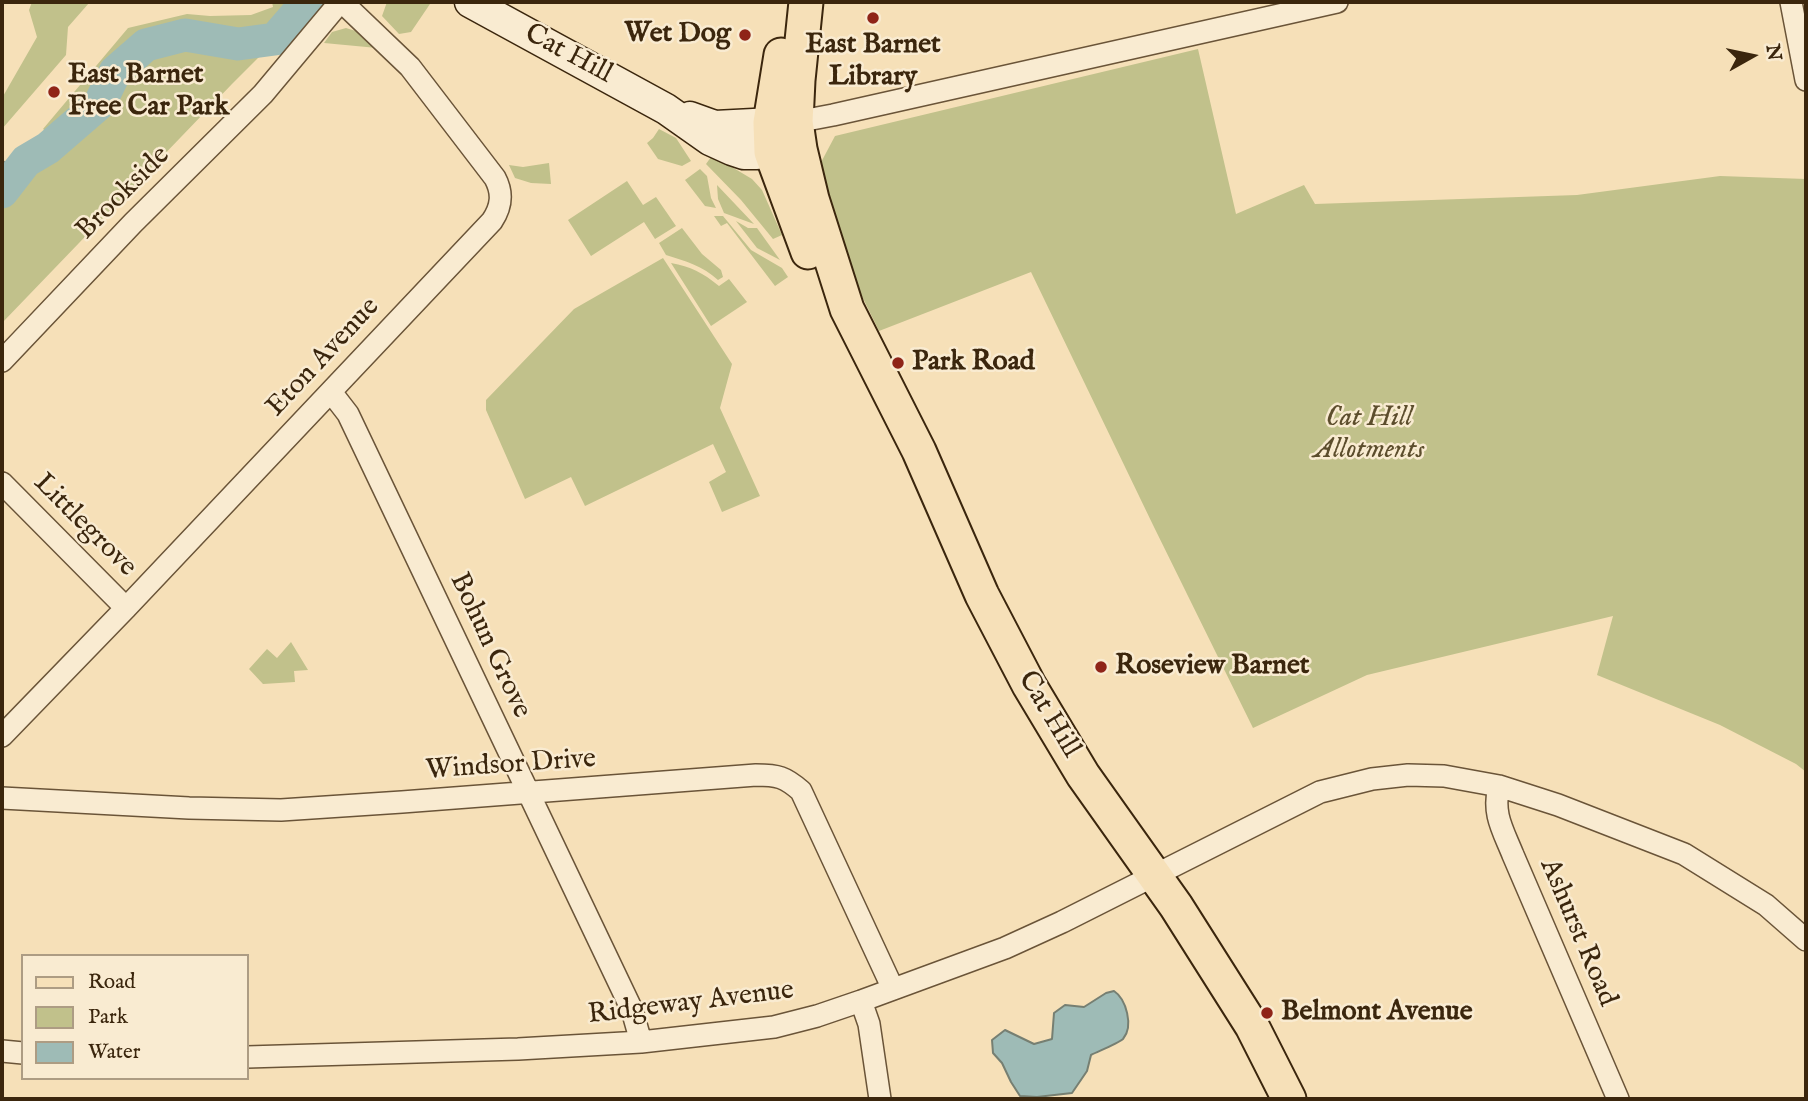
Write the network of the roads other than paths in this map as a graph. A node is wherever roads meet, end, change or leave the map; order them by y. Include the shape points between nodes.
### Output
1 (341, 2) edge
2 (804, 2) edge
3 (1337, 2) edge
4 (1791, 2) edge
5 (479, 7) edge
6 (1806, 80) edge
7 (779, 132) junction
8 (2, 361) edge
9 (331, 392) junction
10 (2, 483) edge
11 (126, 608) junction
12 (2, 736) edge
13 (1499, 786) junction
14 (528, 792) junction
15 (2, 798) edge
16 (1154, 876) junction
17 (1806, 940) edge
18 (893, 989) junction
19 (861, 1001) junction
20 (641, 1042) junction
21 (2, 1051) edge
22 (21, 1053) edge
23 (248, 1057) edge
24 (880, 1099) edge
25 (1289, 1099) edge
26 (1618, 1099) edge

1 - 8 street, Brookside via 263,94
1 - 9 street, Eton Avenue via 417,75 495,178 501,199 492,221
2 - 7 main road via 798,80
3 - 7 street via 845,112
4 - 6 street
5 - 7 main road, Cat Hill via 732,150 757,155
7 - 16 main road, Cat Hill via 800,149 847,309 919,451 1012,653 1083,775
9 - 11 street, Eton Avenue
9 - 14 street, Bohun Grove via 348,414
10 - 11 street, Littlegrove
11 - 12 street, Eton Avenue
13 - 16 street via 1408,775 1348,784 1320,792
13 - 17 street via 1684,854 1766,905
13 - 26 street, Ashurst Road via 1498,817
14 - 15 street, Windsor Drive via 282,810
14 - 18 street, Windsor Drive via 757,775 789,780 801,791
14 - 20 street, Bohun Grove via 632,1010
16 - 18 street, Ridgeway Avenue via 1005,948
16 - 25 main road, Cat Hill via 1252,1026
18 - 19 street, Ridgeway Avenue
19 - 20 street, Ridgeway Avenue via 774,1027
19 - 24 street
20 - 23 street, Ridgeway Avenue
21 - 22 street

